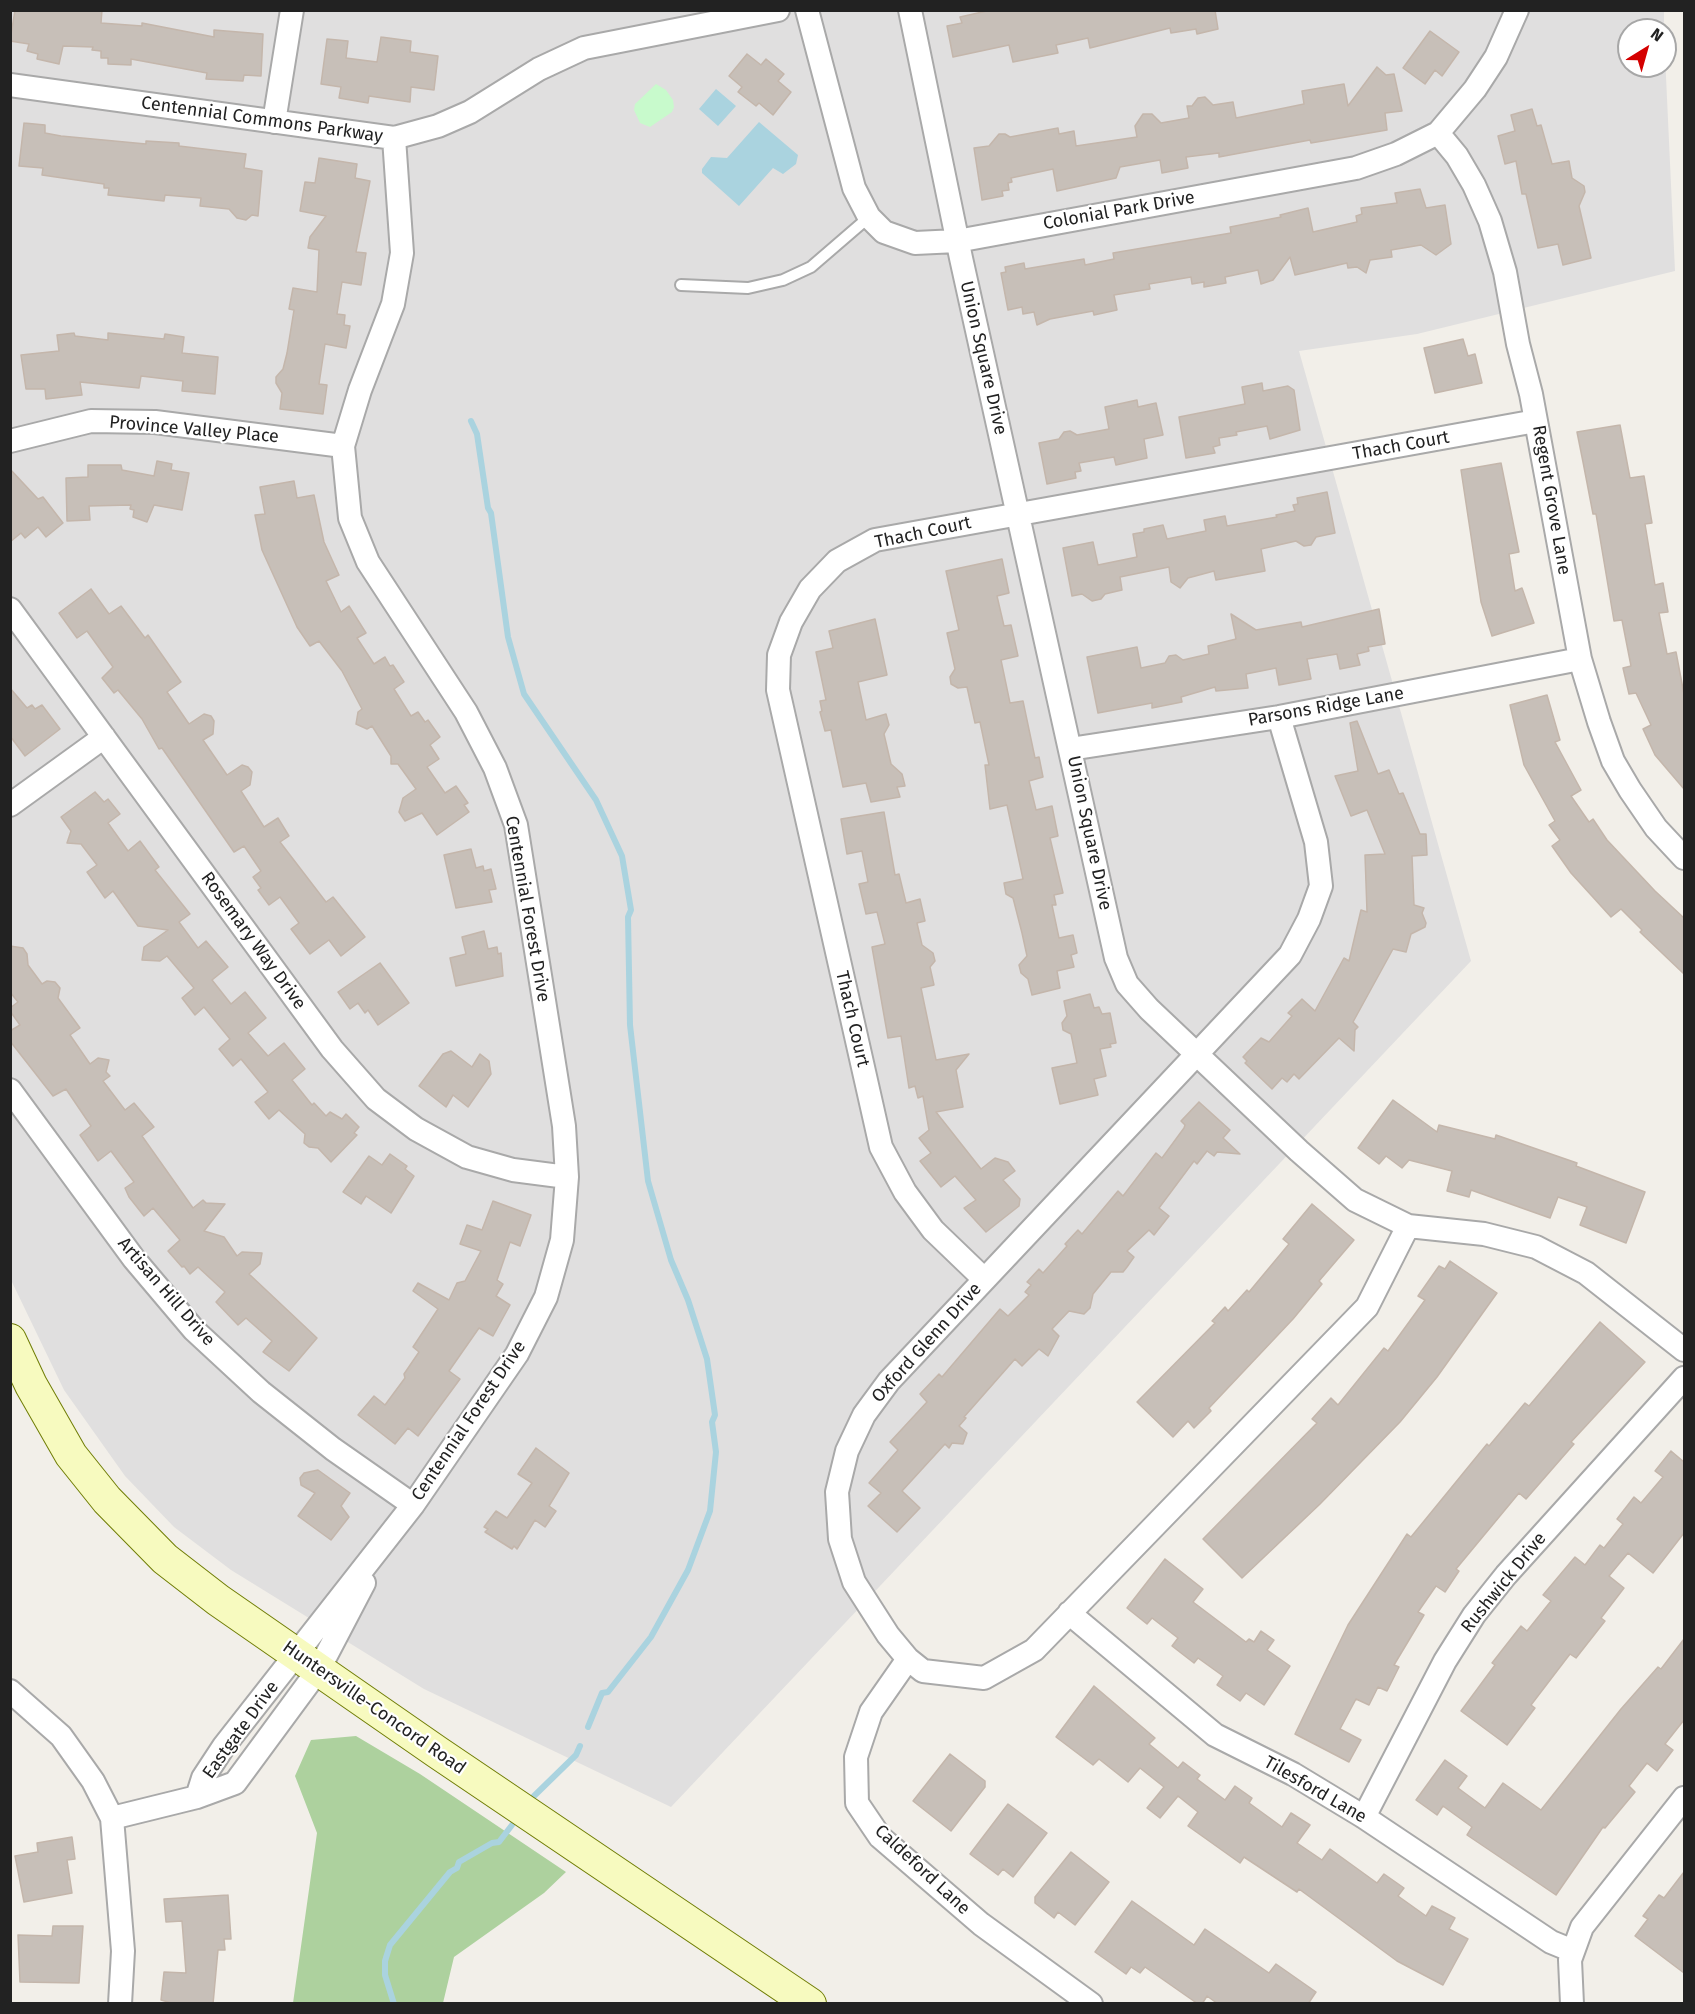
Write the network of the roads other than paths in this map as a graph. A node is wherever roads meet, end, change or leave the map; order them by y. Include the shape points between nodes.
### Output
1 (292, 10) edge
2 (778, 10) edge
3 (807, 10) edge
4 (910, 10) edge
5 (1517, 10) edge
6 (10, 86) edge
7 (274, 122) junction
8 (1438, 133) junction
9 (394, 138) junction
10 (869, 217) junction
11 (957, 241) junction
12 (681, 285) dead end
13 (1536, 421) junction
14 (10, 441) edge
15 (343, 446) junction
16 (1018, 513) junction
17 (10, 609) edge
18 (1580, 659) junction
19 (1279, 717) junction
20 (104, 736) junction
21 (1070, 749) junction
22 (10, 805) edge
23 (1684, 858) edge
24 (1196, 1054) junction
25 (10, 1090) edge
26 (567, 1177) junction
27 (1408, 1226) junction
28 (984, 1279) junction
29 (10, 1340) edge
30 (1684, 1350) edge
31 (1684, 1378) edge
32 (413, 1505) junction
33 (1069, 1613) junction
34 (908, 1659) junction
35 (308, 1662) junction
36 (10, 1691) edge
37 (1684, 1798) edge
38 (1364, 1817) junction
39 (112, 1818) junction
40 (1573, 1951) junction
41 (120, 2004) edge
42 (810, 2004) edge
43 (1092, 2004) edge
44 (1572, 2004) edge

1 - 7 street
2 - 9 street, Centennial Commons Parkway via 584,48 539,69 470,112
3 - 10 street, Colonial Park Drive via 854,188
4 - 11 street, Union Square Drive
5 - 8 street, Colonial Park Drive via 1496,57
6 - 7 street, Centennial Commons Parkway
7 - 9 street, Centennial Commons Parkway
8 - 11 street, Colonial Park Drive via 1356,168
8 - 13 street, Regent Grove Lane via 1469,176 1490,221 1505,272
9 - 15 street, Centennial Forest Drive via 402,254 393,304
10 - 11 street, Colonial Park Drive via 884,232 915,243
10 - 12 lane via 811,267 783,280 748,288
11 - 16 street, Union Square Drive
13 - 16 street, Thach Court via 1045,512
13 - 18 street, Regent Grove Lane
14 - 15 street, Province Valley Place via 91,421 155,422
15 - 26 street, Centennial Forest Drive via 351,518 368,562 465,712 495,768 516,825 564,1126
16 - 21 street, Union Square Drive
16 - 28 street, Thach Court via 875,540 837,561 810,589 791,622 779,655 778,690 881,1147 905,1192 933,1230
17 - 20 street, Rosemary Way Drive
18 - 19 street, Parsons Ridge Lane
18 - 23 street, Regent Grove Lane via 1613,760 1656,828
19 - 21 street, Parsons Ridge Lane
19 - 24 street, Oxford Glenn Drive via 1316,842 1321,886 1290,955
20 - 22 street
20 - 26 street, Rosemary Way Drive via 332,1050 376,1099 416,1129 467,1157 513,1170
21 - 24 street, Union Square Drive via 1116,958 1127,984
24 - 27 street, Union Square Drive via 1355,1200
24 - 28 street, Oxford Glenn Drive
25 - 32 street, Artisan Hill Drive via 134,1259 194,1330 261,1392
26 - 32 street, Centennial Forest Drive via 562,1240 546,1297 517,1354
27 - 30 street, Union Square Drive via 1484,1234 1536,1247 1586,1273
27 - 33 street, Oxford Glenn Drive via 1367,1307
28 - 34 street, Oxford Glenn Drive via 889,1381 864,1415 847,1451 837,1492 840,1539 854,1582
29 - 35 main road, Huntersville-Concord Road via 60,1437 106,1500 165,1559
31 - 38 street, Rushwick Drive via 1474,1615 1445,1661
32 - 35 street, Centennial Forest Drive via 367,1564 364,1588
33 - 34 street, Oxford Glenn Drive via 1034,1650 984,1678 923,1671
33 - 38 street, Tilesford Lane via 1215,1735 1293,1774
34 - 43 street, Caldeford Lane via 871,1712 855,1757 856,1803 880,1837 981,1924
35 - 39 street, Eastgate Drive via 235,1783 197,1797
35 - 42 main road, Huntersville-Concord Road
36 - 39 street via 61,1736
37 - 40 street via 1582,1927
38 - 40 street, Tilesford Lane via 1551,1942
39 - 41 street via 123,1951
40 - 44 street

